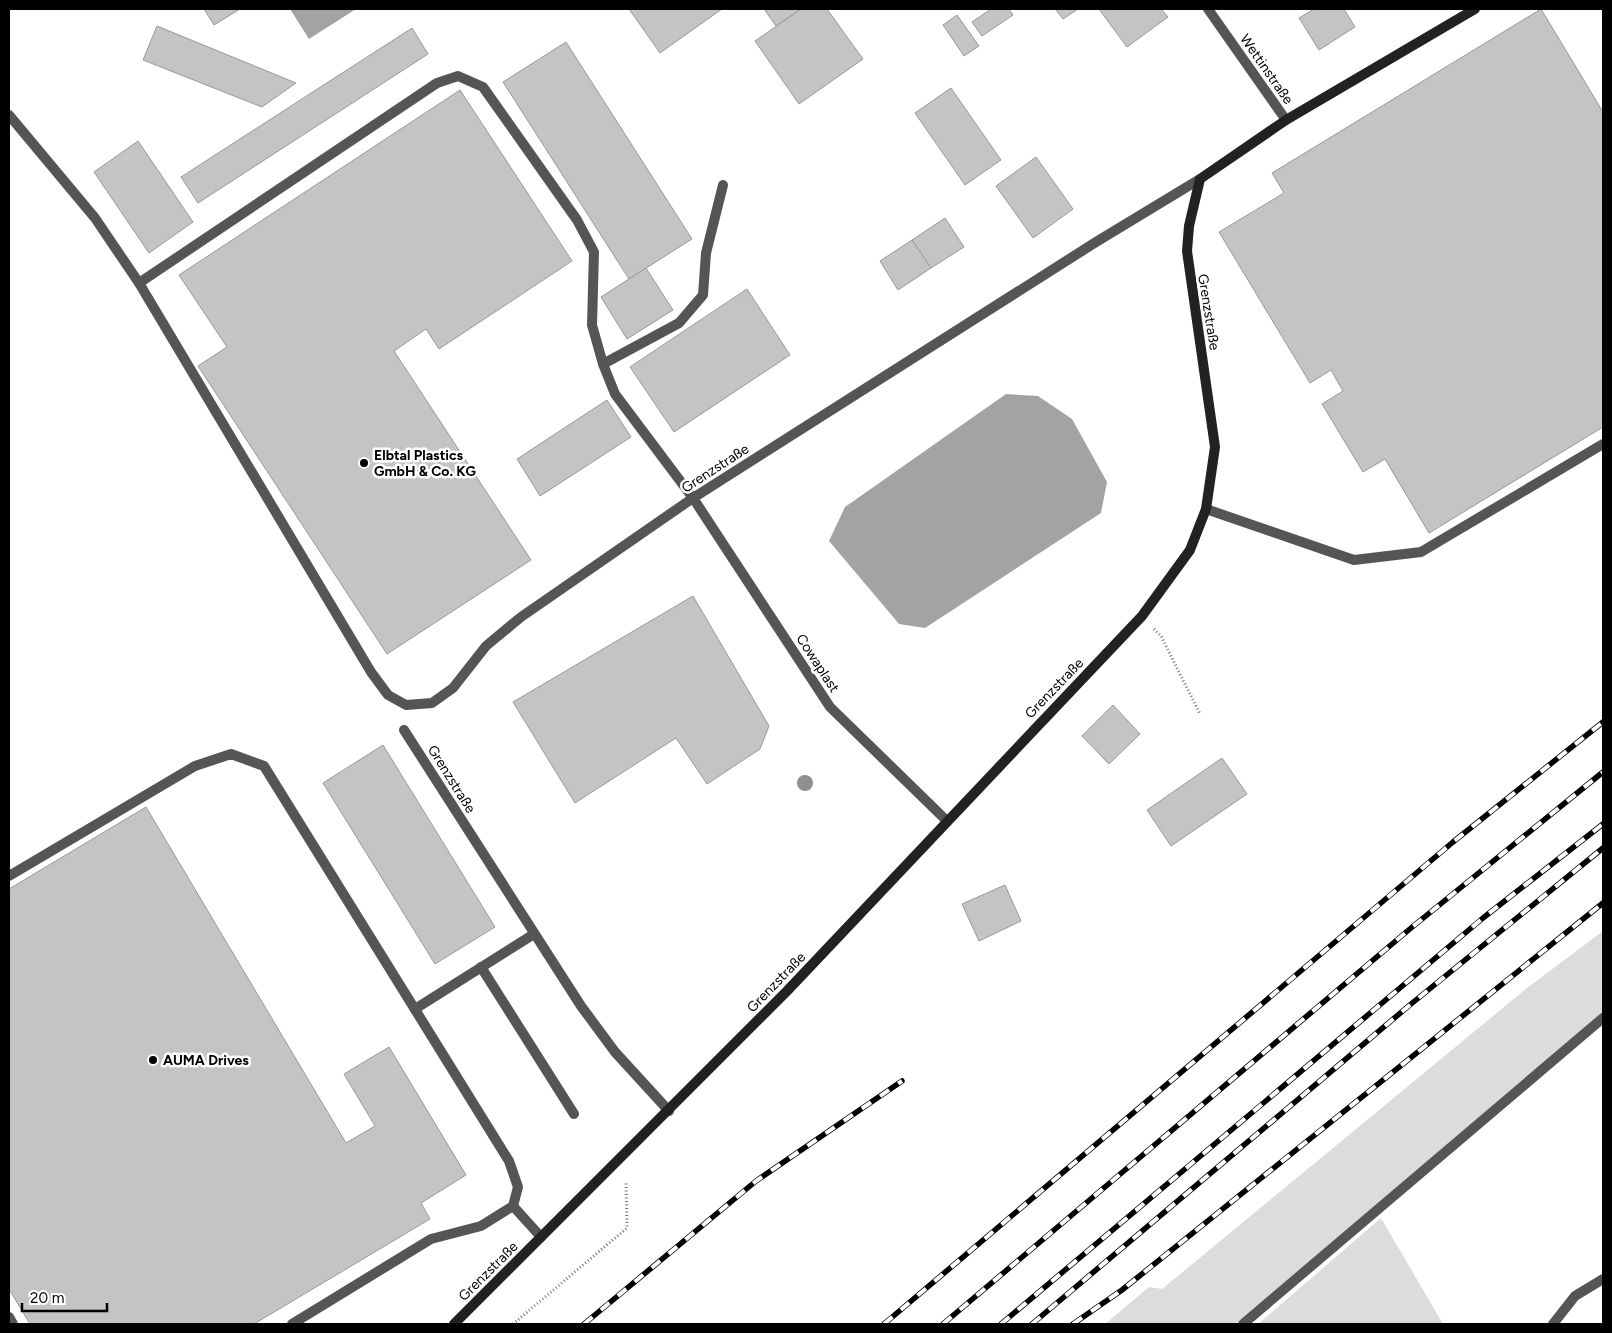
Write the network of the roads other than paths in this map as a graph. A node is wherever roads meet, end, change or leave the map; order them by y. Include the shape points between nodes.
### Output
1 (1208, 9) edge
2 (1475, 9) edge
3 (9, 115) edge
4 (1286, 120) junction
5 (1200, 179) junction
6 (723, 185) dead end
7 (139, 283) junction
8 (603, 364) junction
9 (1603, 444) edge
10 (693, 498) junction
11 (1206, 509) junction
12 (404, 730) dead end
13 (946, 821) junction
14 (9, 876) edge
15 (534, 934) junction
16 (481, 967) junction
17 (415, 1009) junction
18 (1603, 1018) edge
19 (669, 1111) junction
20 (574, 1114) dead end
21 (513, 1206) junction
22 (542, 1237) junction
23 (1603, 1279) edge
24 (9, 1317) edge
25 (13, 1324) edge
26 (292, 1324) edge
27 (454, 1324) edge
28 (1244, 1324) edge
29 (1554, 1324) edge

1 - 4 street, Wettinstraße
2 - 4 street, Grenzstraße
3 - 7 street, Grenzstraße via 95,218
4 - 5 street, Grenzstraße
5 - 10 street, Grenzstraße
5 - 11 street, Grenzstraße via 1188,226 1187,251 1215,447
6 - 8 street via 706,253 703,295 679,323
7 - 8 street, Cowaplast via 437,83 458,76 483,87 577,220 594,252 592,325
7 - 10 street, Grenzstraße via 371,672 388,695 406,705 432,703 453,688 486,646 521,617
8 - 10 street, Cowaplast via 615,394
9 - 11 street via 1421,552 1354,560
10 - 13 street, Cowaplast via 830,707
11 - 13 street, Grenzstraße via 1190,550 1142,616
12 - 15 street, Grenzstraße
13 - 19 street, Grenzstraße
14 - 17 street via 195,766 231,754 264,766
15 - 16 street
15 - 19 street, Grenzstraße via 615,1052
16 - 17 street
16 - 20 street
17 - 21 street via 509,1161 518,1187
18 - 28 street
19 - 22 street, Grenzstraße
21 - 22 street
21 - 26 street via 481,1226 431,1239
22 - 27 street, Grenzstraße
23 - 29 street via 1575,1296
24 - 25 street

